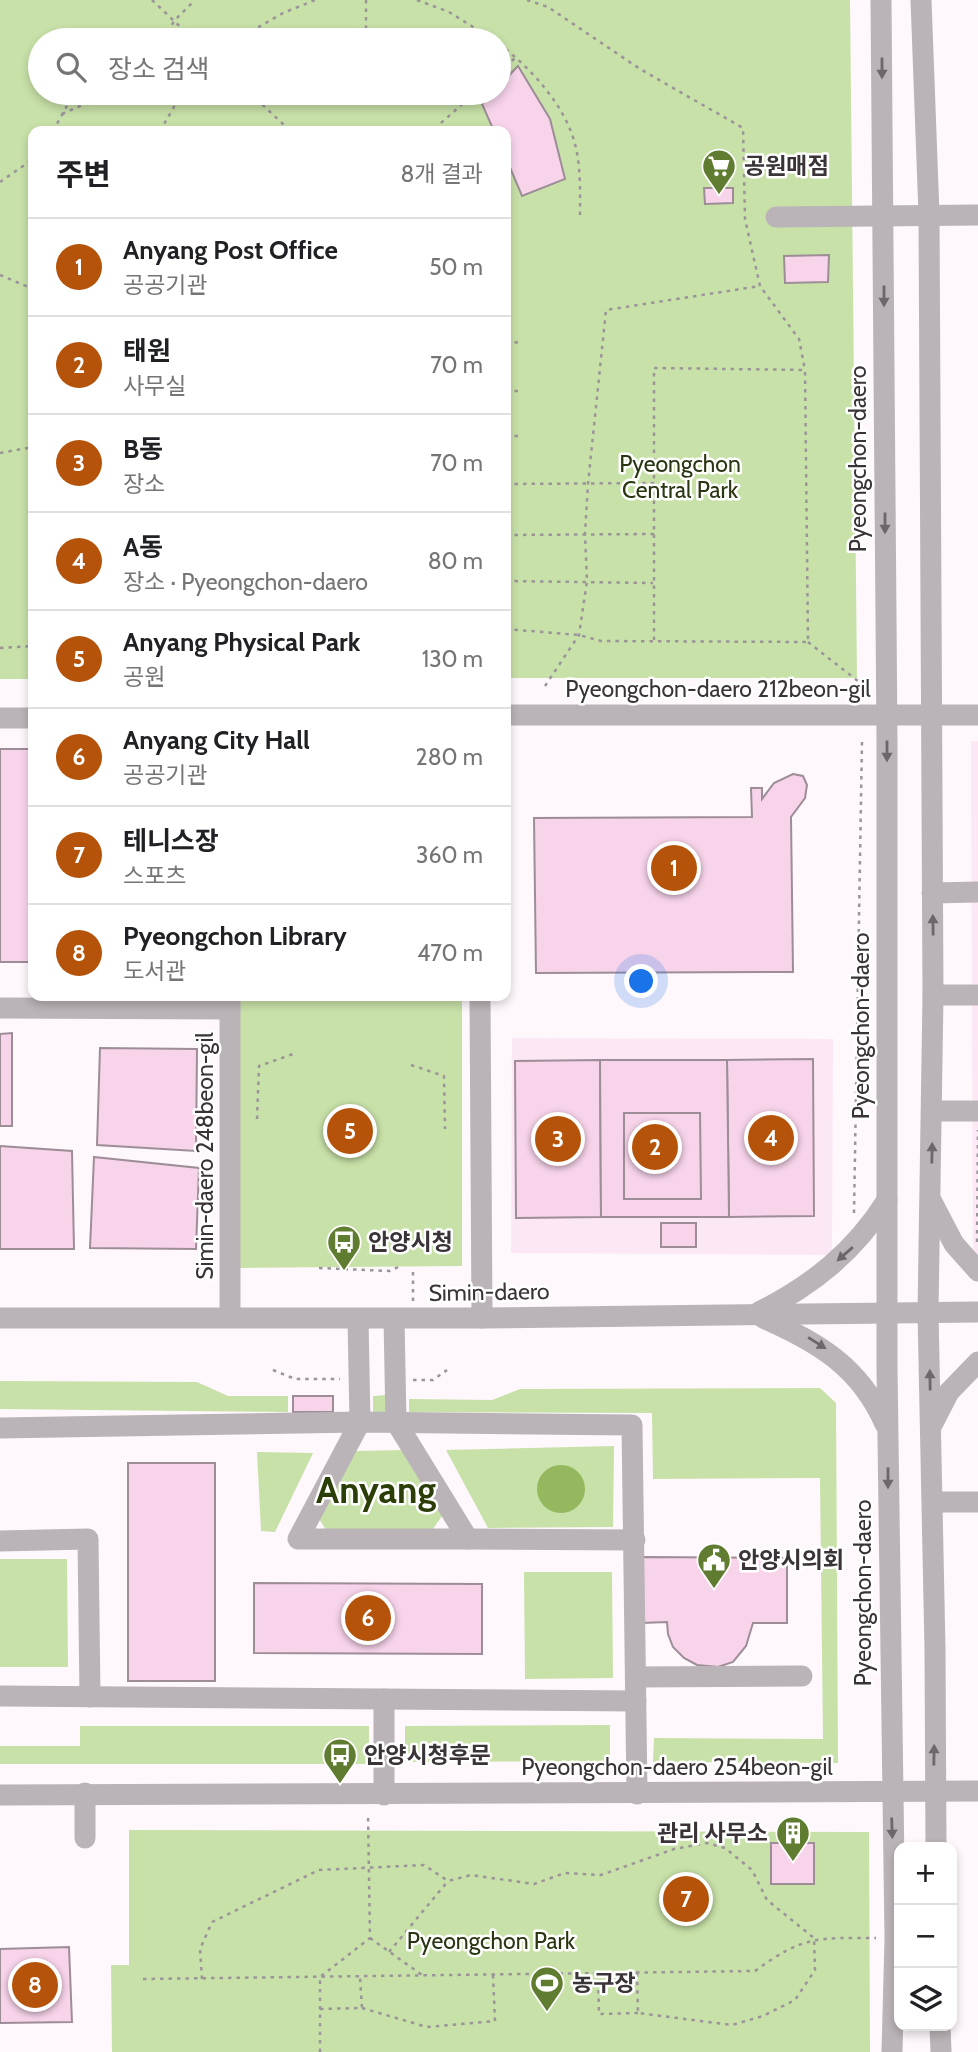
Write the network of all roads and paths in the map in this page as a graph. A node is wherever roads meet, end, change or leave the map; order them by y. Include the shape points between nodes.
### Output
1 (152, 0) edge
2 (195, 0) edge
3 (315, 0) edge
4 (366, 0) edge
5 (417, 0) edge
6 (527, 0) edge
7 (881, 0) edge
8 (921, 0) edge
9 (174, 21) junction
10 (170, 28) edge
11 (181, 28) edge
12 (257, 28) edge
13 (366, 28) edge
14 (475, 28) edge
15 (511, 53) edge
16 (516, 57) junction
17 (511, 61) edge
18 (67, 105) edge
19 (83, 105) edge
20 (175, 105) edge
21 (263, 105) edge
22 (461, 105) edge
23 (62, 114) junction
24 (440, 123) dead end
25 (284, 125) dead end
26 (55, 126) edge
27 (163, 126) edge
28 (28, 162) edge
29 (0, 182) edge
30 (978, 215) edge
31 (776, 217) dead end
32 (580, 219) dead end
33 (0, 275) edge
34 (760, 286) junction
35 (28, 287) edge
36 (511, 342) edge
37 (522, 342) dead end
38 (805, 370) junction
39 (511, 391) edge
40 (522, 391) dead end
41 (511, 436) edge
42 (523, 436) dead end
43 (28, 448) edge
44 (0, 453) edge
45 (654, 483) junction
46 (511, 484) edge
47 (587, 484) junction
48 (584, 534) junction
49 (654, 534) junction
50 (511, 535) edge
51 (511, 581) edge
52 (587, 581) junction
53 (654, 583) junction
54 (511, 629) edge
55 (579, 635) junction
56 (654, 641) junction
57 (808, 642) junction
58 (28, 646) edge
59 (0, 649) edge
60 (863, 685) dead end
61 (545, 686) dead end
62 (511, 715) edge
63 (978, 715) edge
64 (886, 716) junction
65 (930, 716) junction
66 (0, 718) edge
67 (28, 718) edge
68 (862, 741) dead end
69 (978, 892) edge
70 (932, 893) junction
71 (933, 995) junction
72 (978, 995) edge
73 (480, 1001) edge
74 (230, 1002) edge
75 (0, 1008) edge
76 (296, 1053) dead end
77 (411, 1065) dead end
78 (933, 1111) junction
79 (978, 1111) edge
80 (257, 1119) dead end
81 (445, 1129) dead end
82 (978, 1130) edge
83 (931, 1199) junction
84 (887, 1200) junction
85 (853, 1247) junction
86 (398, 1267) dead end
87 (318, 1268) dead end
88 (977, 1270) edge
89 (887, 1312) junction
90 (928, 1312) junction
91 (978, 1312) edge
92 (755, 1314) junction
93 (230, 1316) junction
94 (0, 1318) edge
95 (482, 1318) junction
96 (358, 1319) junction
97 (394, 1319) junction
98 (978, 1362) edge
99 (273, 1370) dead end
100 (447, 1370) dead end
101 (351, 1379) dead end
102 (410, 1380) dead end
103 (360, 1422) junction
104 (396, 1422) junction
105 (931, 1427) junction
106 (0, 1428) edge
107 (888, 1429) junction
108 (933, 1502) junction
109 (978, 1502) edge
110 (468, 1539) junction
111 (635, 1540) junction
112 (0, 1541) edge
113 (802, 1676) dead end
114 (636, 1677) junction
115 (0, 1696) edge
116 (90, 1697) junction
117 (384, 1699) junction
118 (636, 1701) junction
119 (978, 1791) edge
120 (891, 1792) junction
121 (934, 1792) junction
122 (85, 1793) junction
123 (637, 1794) junction
124 (0, 1795) edge
125 (376, 1796) junction
126 (85, 1838) dead end
127 (936, 1842) edge
128 (369, 1866) junction
129 (448, 1881) junction
130 (894, 1905) edge
131 (370, 1938) junction
132 (814, 1938) junction
133 (894, 1938) edge
134 (389, 1952) junction
135 (894, 1968) edge
136 (598, 1973) junction
137 (637, 1973) junction
138 (492, 1975) junction
139 (360, 1976) junction
140 (422, 1976) junction
141 (320, 1977) junction
142 (143, 1979) dead end
143 (202, 1979) junction
144 (362, 2008) junction
145 (320, 2009) junction
146 (638, 2014) junction
147 (940, 2031) edge
148 (320, 2052) edge
149 (892, 2052) edge
150 (941, 2052) edge

1 - 9 path
2 - 9 path
3 - 12 path
4 - 13 path
5 - 14 path
6 - 34 path via 548,7 640,69 743,128 745,219
7 -> 64 street, Pyeongchon-daero
8 - 65 street via 929,214
9 - 10 path
9 - 11 path
15 - 16 path
16 - 17 path
16 - 32 path via 564,117 576,147
18 - 23 path
19 - 23 path
20 - 27 path
21 - 25 path
22 - 24 path
23 - 26 path
28 - 29 path
30 - 31 street
33 - 35 path
34 - 38 path via 799,340
34 - 47 path via 606,310
36 - 37 path
38 - 45 path via 654,368
38 - 57 path
39 - 40 path
41 - 42 path
43 - 44 path
45 - 47 path
45 - 49 path
46 - 47 path
47 - 48 path
48 - 49 path
48 - 50 path
48 - 52 path
49 - 53 path
51 - 52 path
52 - 53 path
52 - 55 path
53 - 56 path
54 - 55 path
55 - 56 path via 601,641
55 - 61 path
56 - 57 path
57 - 60 path
58 - 59 path
62 - 64 street, Pyeongchon-daero 212beon-gil
63 - 65 street, Pyeongchon-daero 212beon-gil
64 - 65 street, Pyeongchon-daero 212beon-gil
64 -> 84 street, Pyeongchon-daero
65 - 70 street
66 - 67 street
68 - 85 path
69 - 70 street
71 -> 70 street
71 - 72 street
71 - 78 street
73 - 95 street
74 - 75 street
74 - 93 street, Simin-daero 248beon-gil
76 - 80 path via 258,1066
77 - 81 path via 444,1076
78 - 79 street
83 -> 78 street
82 - 88 path
83 - 88 street via 954,1244
83 - 90 street
84 - 85 street
84 - 89 street, Pyeongchon-daero
85 -> 92 street via 797,1293
86 - 87 path via 379,1272
89 - 90 street, Simin-daero
89 - 92 street, Simin-daero
89 - 107 street, Pyeongchon-daero
90 - 91 street, Simin-daero
105 -> 90 street
92 - 95 street, Simin-daero
92 -> 107 street via 814,1341 852,1370 876,1402
93 - 94 street, Simin-daero
93 - 96 street, Simin-daero
95 - 97 street, Simin-daero
96 - 97 street, Simin-daero
96 - 103 street
97 - 104 street
98 - 105 street via 949,1392
99 - 101 path via 295,1379
100 - 102 path via 433,1380
103 - 104 street
103 - 106 street
103 - 110 street via 298,1539
104 - 110 street
104 - 111 street via 632,1424
105 - 108 street
107 -> 120 street, Pyeongchon-daero
108 - 109 street
121 -> 108 street
110 - 111 street
111 - 114 street
112 - 116 street via 88,1539
113 - 114 street
114 - 118 street
115 - 116 street
116 - 117 street
117 - 118 street
117 - 125 street
118 - 123 street
119 - 121 street, Pyeongchon-daero 254beon-gil
120 - 121 street, Pyeongchon-daero 254beon-gil
120 - 123 street, Pyeongchon-daero 254beon-gil
120 -> 130 street, Pyeongchon-daero
121 - 127 street
122 - 124 street, Pyeongchon-daero 254beon-gil
122 - 125 street, Pyeongchon-daero 254beon-gil
122 - 126 street
123 - 125 street, Pyeongchon-daero 254beon-gil
125 - 128 path
128 - 129 path via 424,1866
128 - 131 path
128 - 143 path via 319,1870 212,1922 200,1949
129 - 132 path via 471,1875 534,1884 565,1873 601,1875 674,1849 707,1843 725,1848 752,1870 767,1900
129 - 134 path
131 - 134 path
131 - 141 path
132 - 133 path
132 - 137 path via 782,1951 755,1971
132 - 146 path via 815,1970 795,2000 763,2016 732,2025
134 - 140 path
135 - 149 street, Pyeongchon-daero
136 - 137 path
136 - 138 path
136 - 146 path via 599,2014
137 - 146 path
138 - 140 path
138 - 144 path via 495,2021 427,2027
139 - 140 path
139 - 141 path
139 - 144 path
141 - 143 path
141 - 145 path
142 - 143 path
144 - 145 path
145 - 148 path
147 - 150 street

